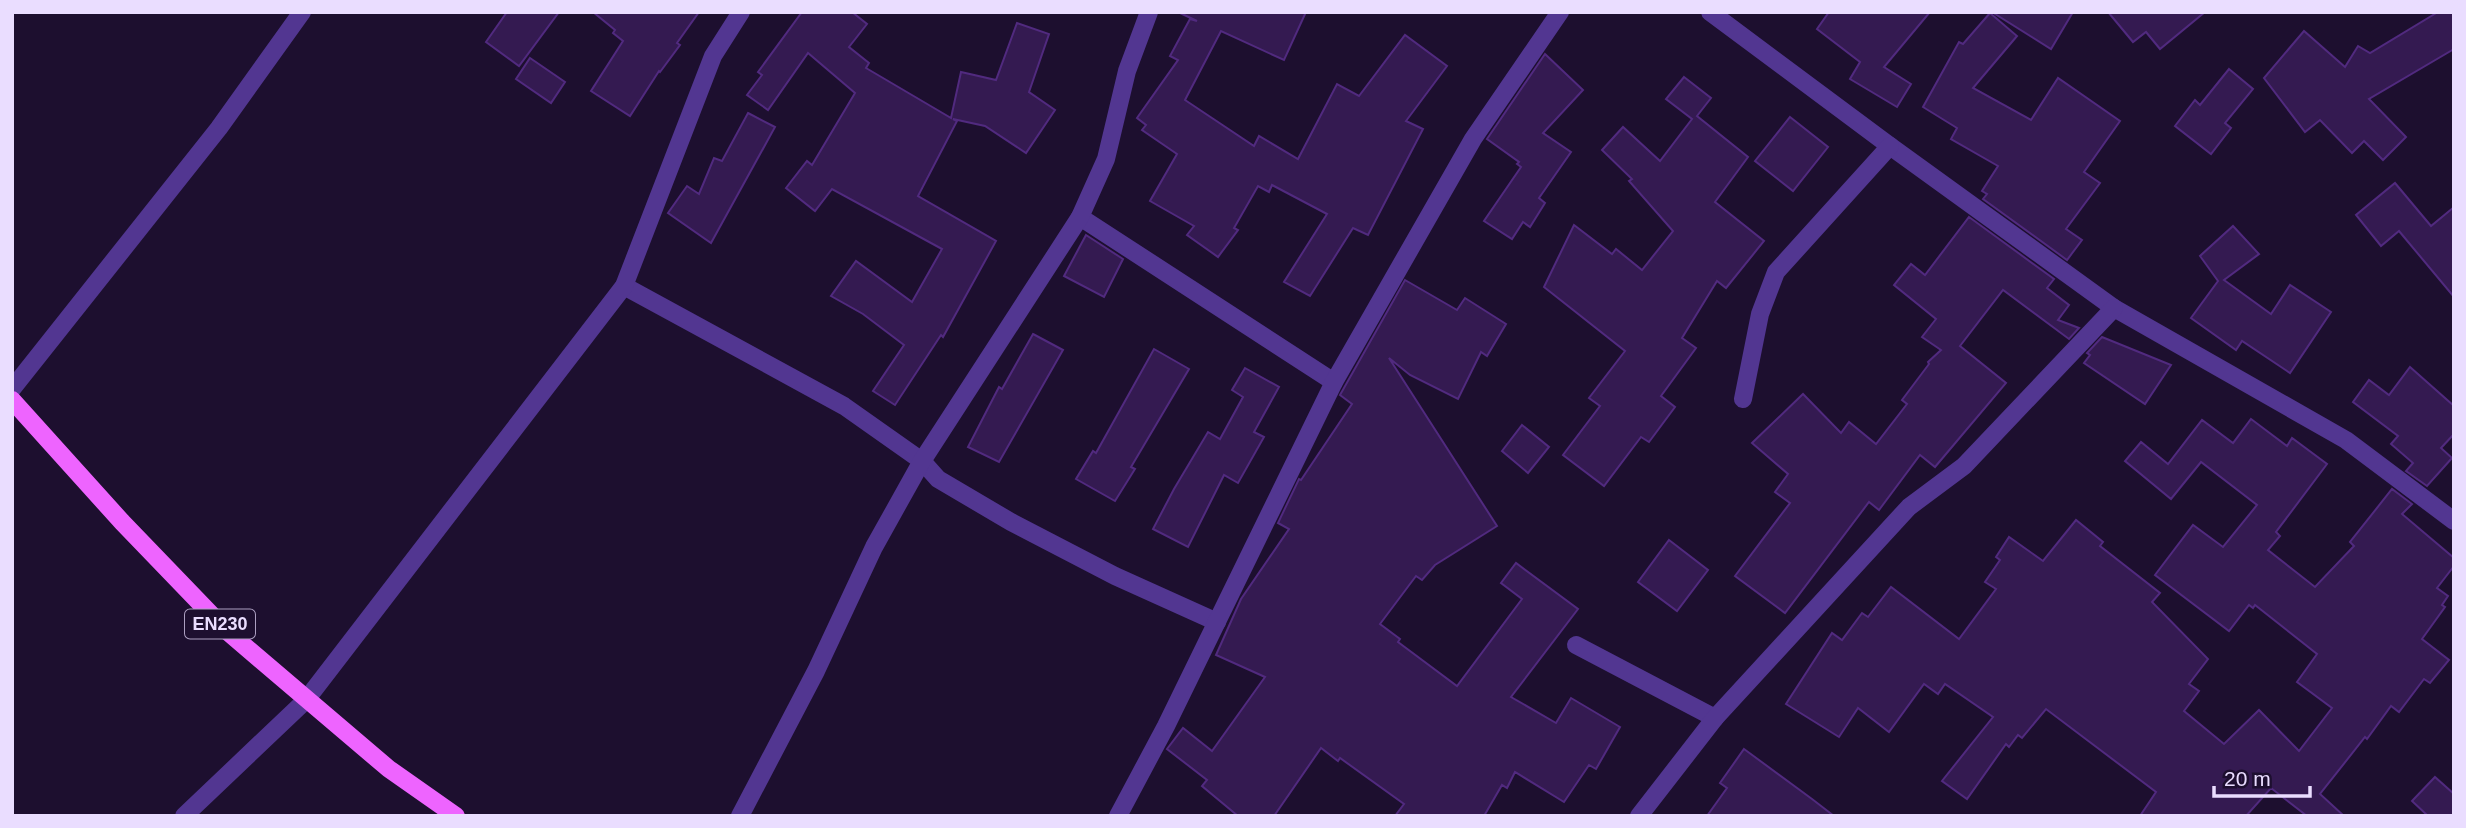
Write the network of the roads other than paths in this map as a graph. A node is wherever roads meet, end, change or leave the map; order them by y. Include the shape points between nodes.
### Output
1 (302, 12) edge
2 (741, 12) edge
3 (1149, 12) edge
4 (1560, 12) edge
5 (1710, 12) edge
6 (1890, 146) junction
7 (1080, 218) junction
8 (624, 286) junction
9 (2114, 308) junction
10 (1334, 382) junction
11 (12, 389) edge
12 (1742, 399) dead end
13 (12, 400) edge
14 (922, 461) junction
15 (2454, 521) edge
16 (1216, 622) junction
17 (1576, 645) dead end
18 (306, 701) junction
19 (1715, 718) junction
20 (184, 816) edge
21 (456, 816) edge
22 (740, 816) edge
23 (1118, 816) edge
24 (1639, 816) edge

1 - 11 street via 219,128
2 - 8 street via 713,56
3 - 7 street via 1127,71 1106,159
4 - 10 street via 1473,139
5 - 6 street
6 - 9 street
6 - 12 street via 1776,272 1760,314
7 - 10 street
7 - 14 street
8 - 14 street via 844,406
8 - 18 street
9 - 15 street via 2346,440
9 - 19 street via 1964,466 1909,506
10 - 16 street
13 - 18 main road, EN230 via 219,622
14 - 16 street via 939,479 1011,522
14 - 22 street
16 - 23 street
17 - 19 street
18 - 20 street
18 - 21 main road, EN230 via 388,769
19 - 24 street

